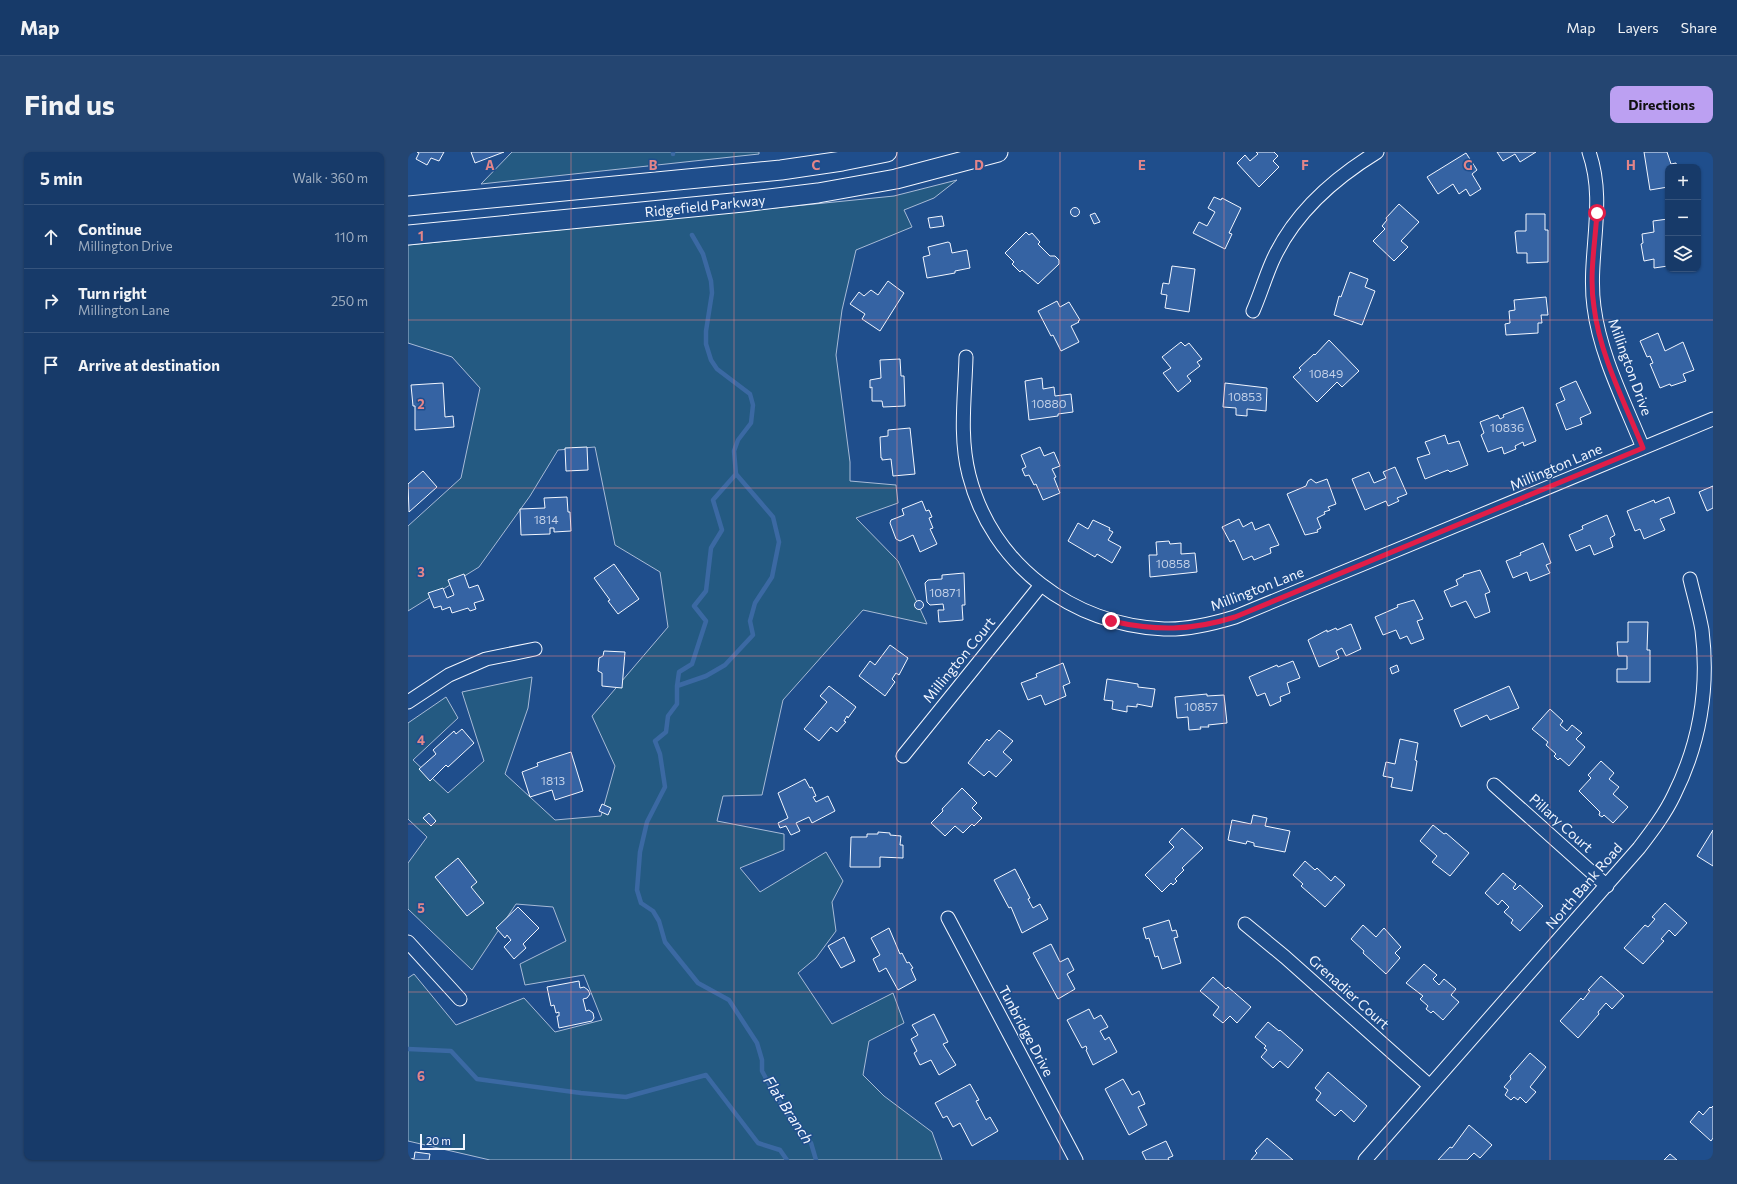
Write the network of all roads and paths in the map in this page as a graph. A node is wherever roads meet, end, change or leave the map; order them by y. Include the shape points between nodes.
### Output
1 (888, 152) edge
2 (998, 152) edge
3 (1377, 152) edge
4 (1589, 152) edge
5 (408, 206) edge
6 (408, 235) edge
7 (1253, 311) dead end
8 (966, 357) dead end
9 (1713, 419) edge
10 (1643, 448) junction
11 (1690, 580) dead end
12 (1041, 585) junction
13 (535, 649) dead end
14 (1709, 687) edge
15 (408, 702) edge
16 (902, 756) dead end
17 (1494, 785) dead end
18 (1607, 886) junction
19 (948, 918) dead end
20 (1245, 924) dead end
21 (408, 942) edge
22 (460, 999) dead end
23 (1430, 1086) junction
24 (1076, 1160) edge
25 (1365, 1160) edge

1 - 5 main road, Ridgefield Parkway via 781,170
2 - 6 main road, Ridgefield Parkway via 896,179 818,193
3 - 7 street via 1333,182 1293,225 1272,261
4 - 10 street, Millington Drive via 1596,185 1597,206 1592,278 1596,324 1605,354
8 - 12 street, Millington Lane via 963,435 971,482 989,526 1017,563
9 - 10 street, Millington Lane
10 - 12 street, Millington Lane via 1235,617 1215,623 1190,628 1164,629 1111,621 1075,607
11 - 14 street, North Bank Road via 1701,629
12 - 16 street, Millington Court
13 - 15 street via 486,659 449,676
14 - 18 street, North Bank Road via 1691,754 1674,795 1653,829
17 - 18 street, Pillary Court
18 - 23 street, North Bank Road
19 - 24 street, Tunbridge Drive
20 - 23 street, Grenadier Court
21 - 22 street
23 - 25 street, North Bank Road

